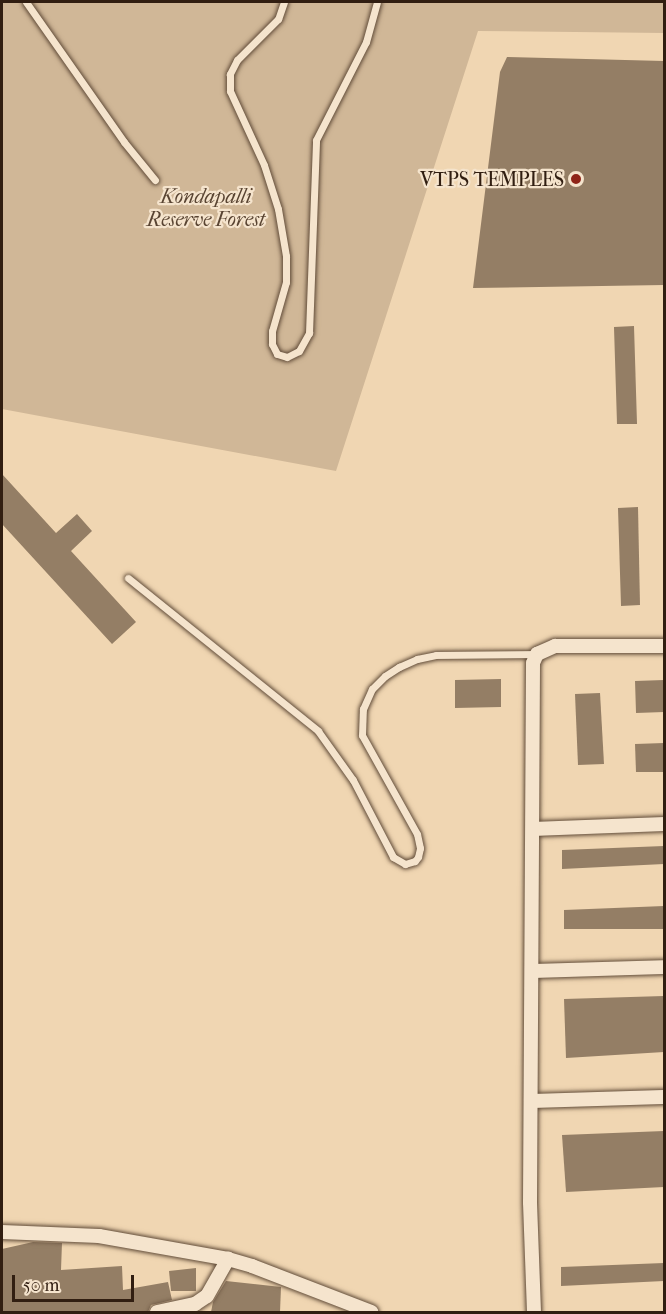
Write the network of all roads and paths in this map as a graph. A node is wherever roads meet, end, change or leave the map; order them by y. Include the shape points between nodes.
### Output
1 (26, 2) edge
2 (284, 2) edge
3 (376, 2) edge
4 (155, 180) dead end
5 (128, 578) dead end
6 (664, 646) edge
7 (537, 654) junction
8 (664, 824) edge
9 (533, 830) junction
10 (664, 967) edge
11 (532, 971) junction
12 (664, 1097) edge
13 (531, 1101) junction
14 (2, 1232) edge
15 (228, 1259) junction
16 (157, 1312) edge
17 (371, 1312) edge
18 (534, 1312) edge

1 - 4 lane
2 - 3 lane via 278,19 237,60 230,74 230,91 264,165 278,209 286,282 272,330 272,344 277,354 287,357 299,351 309,333 316,140 366,42
5 - 7 lane via 318,731 353,780 393,856 405,864 417,857 417,834 362,735 363,709 372,689 399,667 436,655
6 - 7 street via 555,646
7 - 9 street via 533,663
8 - 9 street
9 - 11 street
10 - 11 street
11 - 13 street
12 - 13 street
13 - 18 street
14 - 15 street via 99,1236
15 - 16 street via 207,1296 195,1304
15 - 17 street

